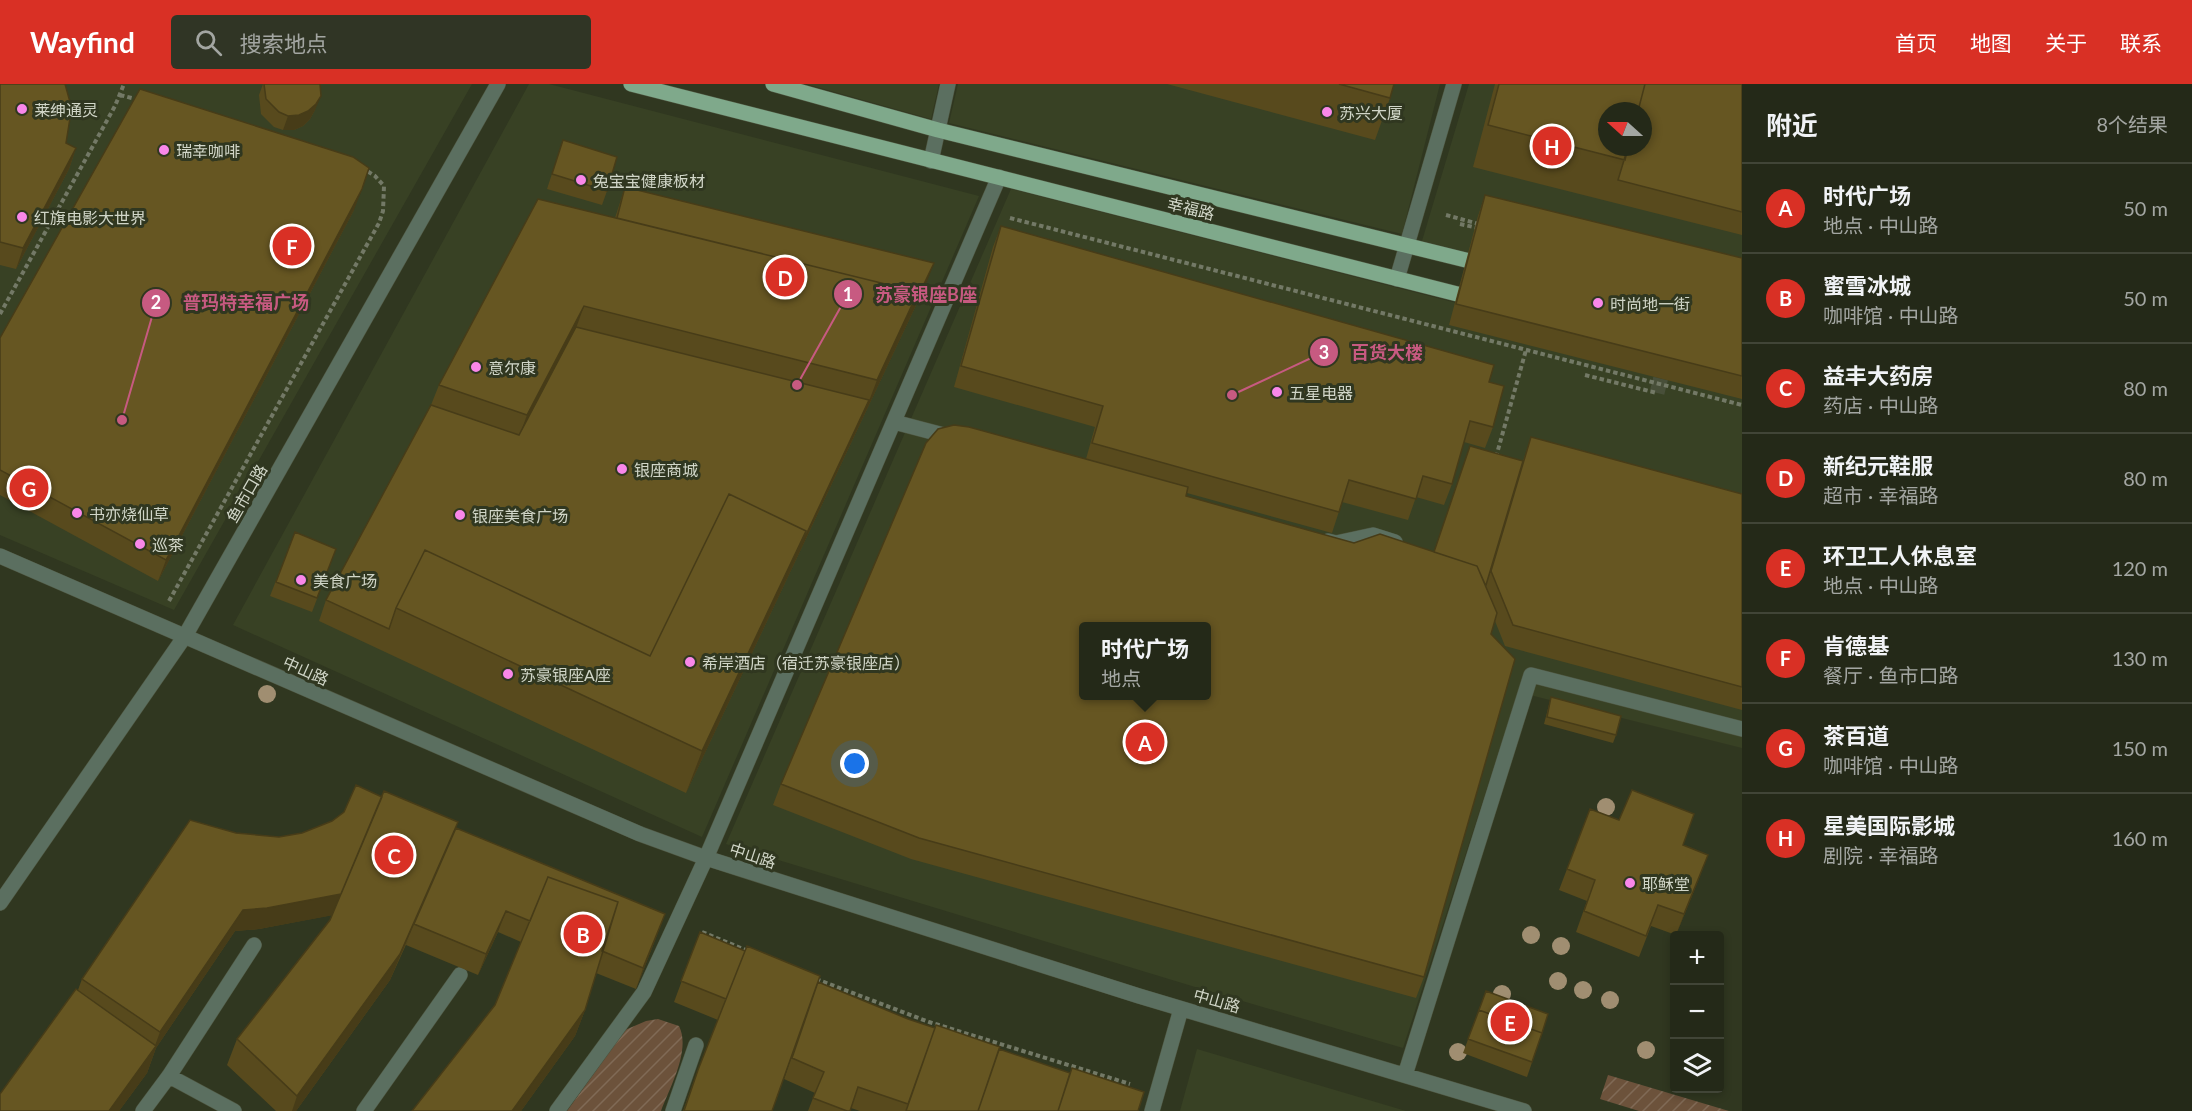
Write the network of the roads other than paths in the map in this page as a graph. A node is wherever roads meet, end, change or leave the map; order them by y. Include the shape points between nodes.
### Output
1 (498, 84) edge
2 (631, 84) edge
3 (773, 84) edge
4 (948, 84) edge
5 (1454, 84) edge
6 (938, 130) junction
7 (931, 161) junction
8 (999, 177) junction
9 (1407, 245) junction
10 (1499, 268) edge
11 (1397, 279) junction
12 (1489, 302) edge
13 (894, 422) junction
14 (974, 443) edge
15 (1313, 537) edge
16 (1405, 545) edge
17 (0, 556) edge
18 (185, 636) junction
19 (1742, 729) edge
20 (706, 858) junction
21 (0, 903) edge
22 (254, 945) dead end
23 (460, 975) dead end
24 (1181, 1009) junction
25 (696, 1045) dead end
26 (1405, 1075) junction
27 (169, 1076) junction
28 (143, 1111) edge
29 (234, 1111) edge
30 (364, 1111) edge
31 (557, 1111) edge
32 (673, 1111) edge
33 (1152, 1111) edge
34 (1524, 1111) edge

1 - 18 street, 鱼市口路
2 - 7 main road, 幸福路
3 - 6 main road, 幸福路
4 - 6 street
5 - 9 street
6 - 7 street
6 - 9 main road, 幸福路
7 - 8 main road, 幸福路
8 - 11 main road, 幸福路
8 - 13 street
9 - 10 main road, 幸福路
9 - 11 street
11 - 12 main road, 幸福路
13 - 14 street
13 - 20 street
15 - 16 street via 1336,543 1373,535
17 - 18 street, 中山路
18 - 20 street, 中山路 via 630,830
18 - 21 street, 鱼市口路
19 - 26 street via 1531,675
20 - 24 street, 中山路
20 - 31 street via 644,992
22 - 27 street
23 - 30 street
24 - 26 street, 中山路
24 - 33 street
25 - 32 street
26 - 34 street, 中山路
27 - 28 street
27 - 29 street

